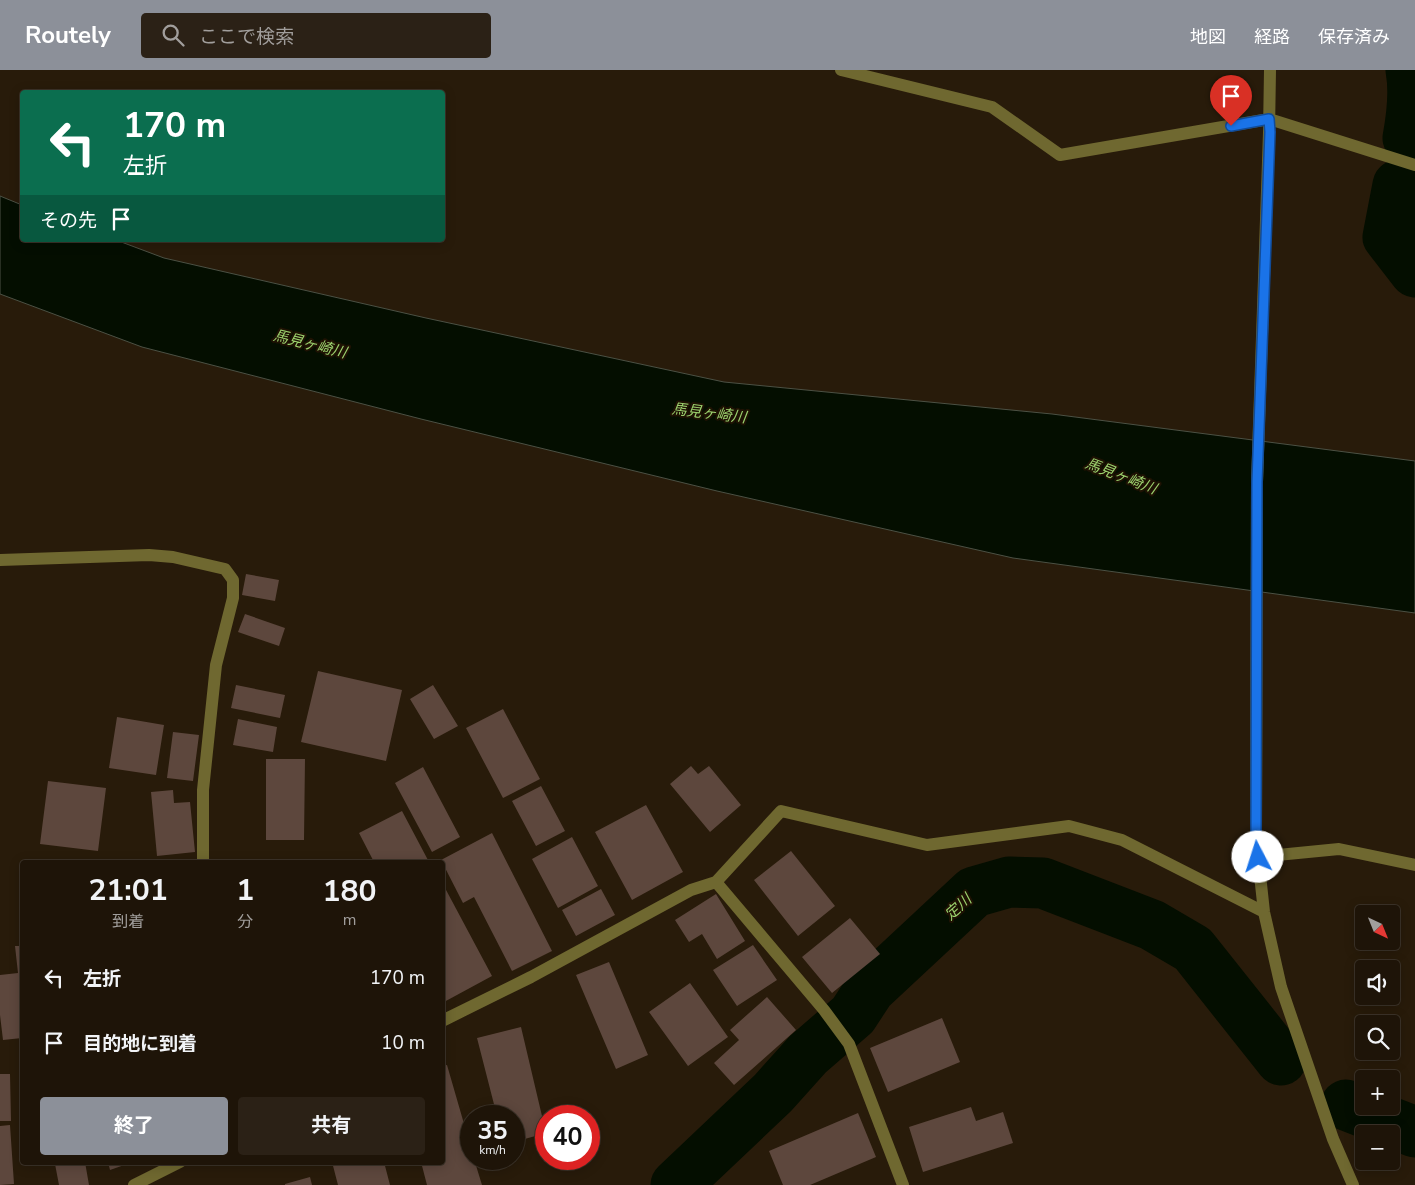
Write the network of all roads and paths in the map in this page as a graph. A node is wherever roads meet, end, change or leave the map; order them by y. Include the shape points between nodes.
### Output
1 (841, 70) edge
2 (1270, 70) edge
3 (1269, 126) junction
4 (1415, 165) edge
5 (0, 560) edge
6 (1258, 857) junction
7 (203, 860) edge
8 (1415, 865) edge
9 (716, 882) junction
10 (1264, 912) junction
11 (445, 1020) edge
12 (174, 1165) edge
13 (134, 1185) edge
14 (903, 1185) edge
15 (1353, 1185) edge

1 - 3 street via 992,107 1060,155
2 - 3 street
3 - 4 street
3 - 6 street via 1257,482
5 - 7 street via 173,557 225,569 233,580 233,598 216,664 203,790
6 - 8 street via 1339,849
6 - 10 street
9 - 10 street via 781,811 927,845 1069,826 1122,840
9 - 11 street via 691,890
9 - 14 street via 850,1044
10 - 15 street via 1281,987 1333,1139
12 - 13 street

